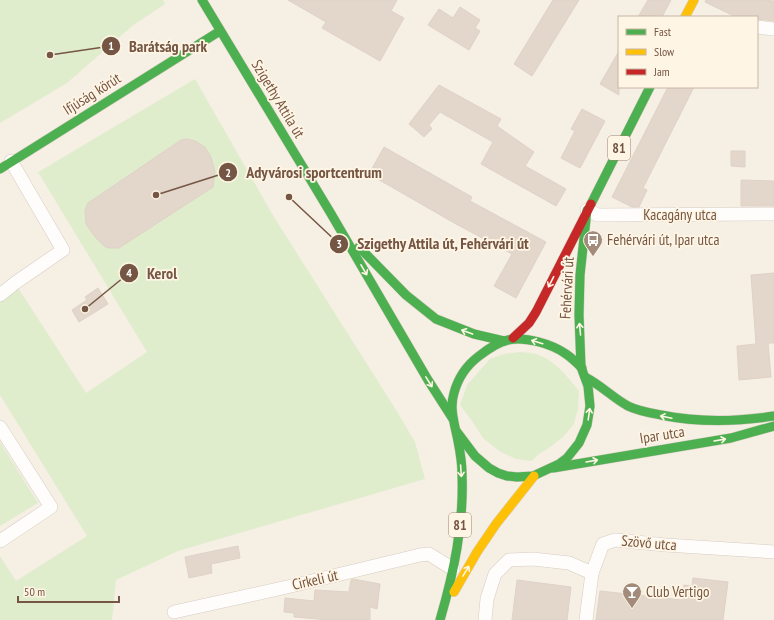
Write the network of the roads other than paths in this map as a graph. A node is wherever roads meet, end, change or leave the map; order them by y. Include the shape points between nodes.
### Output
1 (202, 0) edge
2 (694, 0) edge
3 (686, 16) edge
4 (758, 27) edge
5 (774, 29) edge
6 (220, 31) junction
7 (649, 88) edge
8 (12, 161) junction
9 (0, 169) edge
10 (587, 210) junction
11 (330, 212) junction
12 (774, 214) edge
13 (0, 295) edge
14 (508, 340) junction
15 (583, 372) junction
16 (774, 416) edge
17 (453, 419) junction
18 (774, 426) edge
19 (0, 427) edge
20 (456, 432) junction
21 (553, 468) junction
22 (534, 476) junction
23 (0, 540) edge
24 (774, 552) edge
25 (453, 569) junction
26 (592, 573) junction
27 (174, 612) dead end
28 (440, 619) edge
29 (485, 620) edge
30 (586, 620) edge

1 - 6 street, Szigethy Attila út
2 - 3 street
4 - 5 street
6 - 8 street, Ifjúság körút
6 - 11 street, Szigethy Attila út
7 - 10 street, Fehérvári út / 81
8 - 9 street, Ifjúság körút
8 - 13 street via 63,250
10 - 12 street, Kacagány utca via 598,215
10 -> 14 street, Fehérvári út / 81 via 529,324
15 -> 10 street, Fehérvári út / 81 via 579,295
14 -> 11 street, Szigethy Attila út via 474,334 436,319 401,290
11 -> 17 street, Szigethy Attila út
15 -> 14 street via 566,354 556,349 531,340
14 - 17 street, Fehérvári út / 81 via 479,355 468,365 454,392
16 -> 15 street, Ipar utca via 710,422 644,412 618,400
21 -> 15 street, Fehérvári út / 81 via 574,451 587,427 590,399
17 - 20 street, Fehérvári út / 81
21 -> 18 street, Ipar utca via 725,440
19 - 23 street via 51,507
20 - 22 street, Fehérvári út / 81 via 482,463 499,474
20 -> 25 street, Fehérvári út / 81 via 462,469 462,493
21 - 22 street, Fehérvári út / 81
28 -> 22 street, Fehérvári út / 81 via 477,552
24 - 26 street, Szövő utca via 615,540 603,544
25 - 27 street, Cirkeli út via 429,554 420,555
25 - 28 street, Fehérvári út / 81
26 - 29 street via 570,563 532,559 509,560 495,574 487,599
26 - 30 street, Szövő utca

